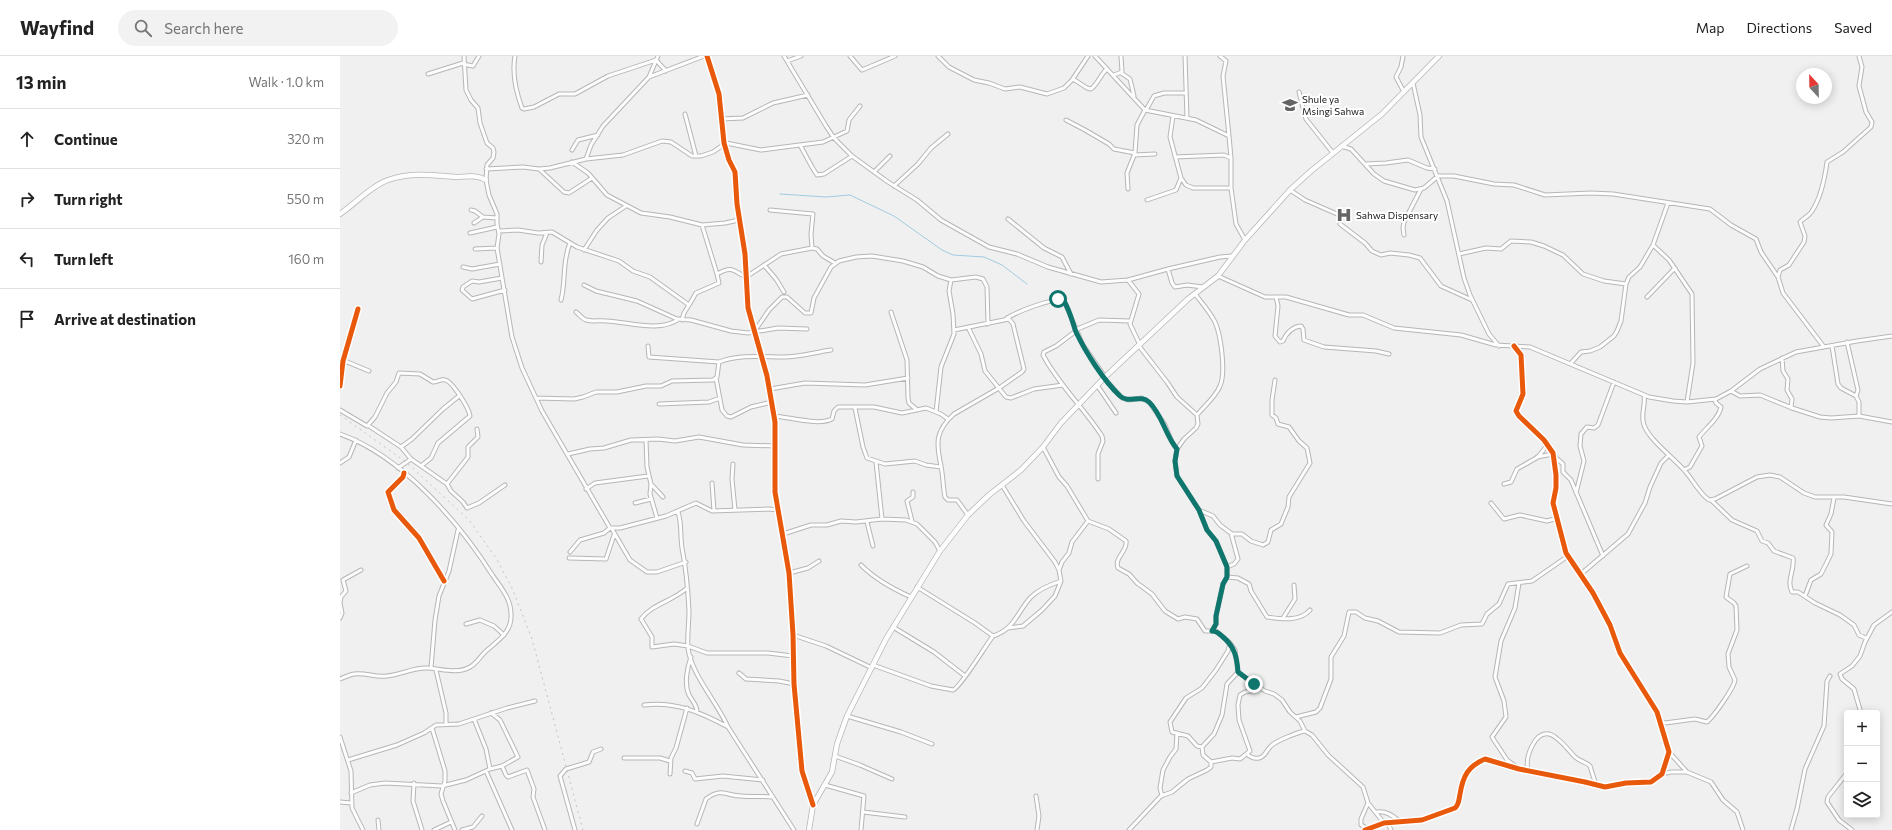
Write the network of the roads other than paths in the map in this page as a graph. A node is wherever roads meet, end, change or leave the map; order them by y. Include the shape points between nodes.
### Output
1 (464, 56) edge
2 (479, 56) edge
3 (515, 56) edge
4 (704, 56) edge
5 (707, 56) edge
6 (784, 56) edge
7 (801, 56) edge
8 (852, 56) edge
9 (895, 56) edge
10 (938, 56) edge
11 (1088, 56) edge
12 (1095, 56) edge
13 (1121, 56) edge
14 (1185, 56) edge
15 (1220, 56) edge
16 (1403, 56) edge
17 (1439, 56) edge
18 (1859, 56) edge
19 (657, 58) edge
20 (787, 61) junction
21 (463, 63) junction
22 (1107, 69) junction
23 (666, 71) junction
24 (1121, 73) junction
25 (428, 74) dead end
26 (1114, 75) junction
27 (649, 77) junction
28 (1072, 80) junction
29 (1414, 83) junction
30 (1299, 92) dead end
31 (1404, 92) junction
32 (1186, 93) junction
33 (808, 95) junction
34 (1134, 97) junction
35 (860, 106) dead end
36 (1146, 110) junction
37 (685, 114) dead end
38 (1173, 116) junction
39 (1187, 118) junction
40 (721, 119) junction
41 (1066, 120) dead end
42 (948, 134) dead end
43 (598, 135) junction
44 (1228, 136) junction
45 (834, 138) junction
46 (724, 143) junction
47 (800, 144) junction
48 (1341, 146) junction
49 (572, 150) dead end
50 (1333, 153) junction
51 (1134, 154) junction
52 (1155, 154) dead end
53 (696, 156) junction
54 (852, 156) junction
55 (890, 156) dead end
56 (1175, 157) junction
57 (1231, 158) junction
58 (586, 159) junction
59 (572, 162) junction
60 (1366, 164) junction
61 (486, 169) junction
62 (539, 169) junction
63 (1435, 169) junction
64 (874, 172) junction
65 (1438, 176) junction
66 (592, 178) junction
67 (1181, 178) junction
68 (486, 180) junction
69 (894, 186) junction
70 (1231, 188) junction
71 (1128, 189) dead end
72 (1421, 189) junction
73 (1290, 190) junction
74 (1147, 200) dead end
75 (1668, 203) junction
76 (626, 206) junction
77 (471, 210) dead end
78 (770, 210) dead end
79 (340, 214) edge
80 (1337, 214) dead end
81 (483, 217) junction
82 (497, 218) junction
83 (1008, 219) dead end
84 (739, 220) junction
85 (474, 223) dead end
86 (1340, 224) dead end
87 (702, 225) junction
88 (498, 229) junction
89 (470, 233) dead end
90 (547, 233) junction
91 (1404, 235) dead end
92 (1245, 240) junction
93 (570, 243) junction
94 (1653, 245) junction
95 (476, 248) dead end
96 (497, 248) junction
97 (812, 248) junction
98 (584, 250) junction
99 (1459, 254) junction
100 (1232, 256) junction
101 (541, 262) dead end
102 (835, 263) junction
103 (500, 264) junction
104 (764, 265) junction
105 (464, 266) dead end
106 (1675, 268) junction
107 (1168, 269) junction
108 (718, 274) junction
109 (1071, 274) junction
110 (1218, 276) junction
111 (746, 277) junction
112 (1778, 277) junction
113 (502, 278) junction
114 (950, 280) junction
115 (1128, 280) junction
116 (1626, 284) junction
117 (584, 285) dead end
118 (1204, 287) junction
119 (505, 290) junction
120 (784, 292) dead end
121 (1196, 294) junction
122 (1276, 297) junction
123 (1647, 297) dead end
124 (561, 300) dead end
125 (1472, 300) junction
126 (689, 304) junction
127 (358, 309) dead end
128 (576, 312) dead end
129 (890, 312) dead end
130 (1007, 318) junction
131 (681, 320) junction
132 (1130, 321) junction
133 (988, 324) junction
134 (968, 328) junction
135 (807, 329) dead end
136 (954, 330) junction
137 (1076, 331) junction
138 (754, 332) junction
139 (1892, 336) edge
140 (1847, 342) junction
141 (648, 346) dead end
142 (1140, 346) junction
143 (1499, 346) junction
144 (1514, 346) junction
145 (1832, 346) junction
146 (1824, 347) junction
147 (831, 350) dead end
148 (1389, 354) dead end
149 (761, 357) junction
150 (1782, 358) junction
151 (342, 360) edge
152 (719, 362) junction
153 (1571, 363) junction
154 (370, 371) dead end
155 (341, 373) edge
156 (716, 378) junction
157 (908, 378) junction
158 (1104, 378) junction
159 (1275, 380) dead end
160 (1614, 382) junction
161 (1063, 385) junction
162 (1097, 385) junction
163 (340, 386) edge
164 (999, 388) junction
165 (770, 389) junction
166 (1732, 391) junction
167 (1644, 395) junction
168 (459, 396) junction
169 (1856, 396) junction
170 (536, 398) junction
171 (720, 398) junction
172 (1715, 400) junction
173 (772, 402) junction
174 (1687, 402) junction
175 (1078, 403) junction
176 (659, 404) dead end
177 (855, 408) junction
178 (1791, 408) junction
179 (916, 409) junction
180 (340, 410) edge
181 (936, 412) junction
182 (1116, 413) dead end
183 (1197, 415) junction
184 (774, 416) junction
185 (1859, 416) junction
186 (948, 419) junction
187 (1892, 422) edge
188 (369, 426) junction
189 (477, 429) dead end
190 (340, 434) edge
191 (356, 440) junction
192 (646, 440) junction
193 (1548, 444) junction
194 (776, 446) junction
195 (401, 447) junction
196 (1043, 447) junction
197 (1177, 449) junction
198 (568, 454) junction
199 (1553, 455) junction
200 (1669, 455) junction
201 (1536, 458) junction
202 (411, 459) junction
203 (876, 462) junction
204 (340, 463) edge
205 (733, 464) dead end
206 (421, 466) junction
207 (941, 467) junction
208 (398, 468) junction
209 (1684, 470) junction
210 (404, 473) junction
211 (648, 476) junction
212 (1098, 479) dead end
213 (712, 483) dead end
214 (447, 484) junction
215 (651, 484) junction
216 (1504, 484) dead end
217 (506, 485) dead end
218 (1002, 486) junction
219 (586, 488) junction
220 (913, 492) dead end
221 (1576, 493) junction
222 (663, 497) dead end
223 (1834, 498) junction
224 (652, 499) junction
225 (1711, 500) junction
226 (635, 503) dead end
227 (1491, 503) dead end
228 (1892, 504) edge
229 (735, 510) junction
230 (779, 510) junction
231 (1199, 510) junction
232 (678, 512) junction
233 (714, 512) junction
234 (968, 515) junction
235 (657, 518) junction
236 (1558, 518) junction
237 (882, 519) junction
238 (912, 521) junction
239 (1088, 521) junction
240 (867, 522) junction
241 (458, 529) junction
242 (611, 529) junction
243 (1231, 533) junction
244 (783, 534) junction
245 (614, 535) junction
246 (873, 546) dead end
247 (570, 552) dead end
248 (940, 552) junction
249 (1568, 556) junction
250 (1603, 556) junction
251 (569, 558) dead end
252 (819, 560) dead end
253 (686, 562) junction
254 (861, 565) dead end
255 (1747, 566) dead end
256 (1227, 567) junction
257 (361, 570) dead end
258 (1059, 570) junction
259 (789, 573) junction
260 (1581, 574) junction
261 (1227, 577) junction
262 (444, 581) junction
263 (1061, 581) junction
264 (1519, 583) junction
265 (1294, 585) dead end
266 (687, 588) junction
267 (917, 588) junction
268 (1805, 596) junction
269 (911, 597) junction
270 (340, 603) edge
271 (1310, 610) dead end
272 (1892, 612) edge
273 (340, 618) edge
274 (1283, 618) junction
275 (466, 624) dead end
276 (893, 627) junction
277 (1008, 628) junction
278 (1212, 631) junction
279 (504, 635) junction
280 (794, 635) junction
281 (993, 636) junction
282 (1866, 638) junction
283 (1230, 643) junction
284 (688, 646) junction
285 (793, 656) junction
286 (690, 657) junction
287 (872, 667) junction
288 (431, 668) junction
289 (436, 670) junction
290 (1238, 672) junction
291 (739, 673) dead end
292 (965, 676) junction
293 (1830, 676) dead end
294 (340, 679) edge
295 (794, 684) junction
296 (1254, 684) junction
297 (535, 701) dead end
298 (644, 705) dead end
299 (687, 708) junction
300 (1860, 710) edge
301 (697, 712) junction
302 (491, 713) junction
303 (847, 716) junction
304 (1296, 717) junction
305 (474, 719) junction
306 (1660, 722) junction
307 (446, 724) junction
308 (728, 726) junction
309 (432, 728) junction
310 (1305, 731) junction
311 (1177, 733) junction
312 (340, 737) edge
313 (932, 744) dead end
314 (1202, 746) junction
315 (601, 750) dead end
316 (1668, 752) junction
317 (1247, 754) junction
318 (835, 756) junction
319 (624, 758) dead end
320 (348, 760) junction
321 (670, 761) junction
322 (1211, 762) junction
323 (502, 766) junction
324 (490, 769) junction
325 (1519, 769) junction
326 (1528, 770) junction
327 (486, 771) junction
328 (685, 771) dead end
329 (1687, 772) junction
330 (670, 774) dead end
331 (1662, 774) junction
332 (1844, 777) edge
333 (892, 779) dead end
334 (763, 780) junction
335 (414, 783) junction
336 (825, 785) junction
337 (442, 786) junction
338 (1596, 786) junction
339 (351, 793) junction
340 (1036, 796) dead end
341 (1162, 796) junction
342 (773, 797) junction
343 (340, 802) edge
344 (351, 803) junction
345 (1368, 803) junction
346 (813, 805) junction
347 (864, 812) junction
348 (1376, 812) junction
349 (482, 816) dead end
350 (905, 817) dead end
351 (378, 820) dead end
352 (1399, 821) junction
353 (451, 822) junction
354 (1385, 822) junction
355 (697, 824) dead end
356 (1366, 829) edge
357 (363, 830) edge
358 (379, 830) edge
359 (422, 830) edge
360 (434, 830) edge
361 (455, 830) edge
362 (462, 830) edge
363 (512, 830) edge
364 (545, 830) edge
365 (575, 830) edge
366 (794, 830) edge
367 (809, 830) edge
368 (861, 830) edge
369 (1037, 830) edge
370 (1129, 830) edge
371 (1391, 830) edge
372 (1743, 830) edge
373 (1791, 830) edge
374 (1852, 830) edge

1 - 21 street
2 - 21 street via 473,66
3 - 19 street via 514,78 524,109 534,107 559,94 575,94 608,76
4 - 23 street
5 - 40 main road via 719,94
6 - 20 street
7 - 20 street
8 - 9 street via 857,66 864,70
10 - 28 street via 974,80 1004,89 1020,87 1047,94 1064,88
11 - 28 street
12 - 22 street
13 - 24 street
14 - 32 street
15 - 44 street via 1226,61 1223,76
16 - 31 street via 1396,78
17 - 29 main road
18 - 112 street via 1862,67 1859,86 1866,112 1872,122 1871,127 1843,152 1827,162 1816,204 1811,213 1800,222 1805,236 1804,242 1789,265 1780,270
19 - 23 street
19 - 27 street
20 - 33 street
21 - 25 street
21 - 61 street via 466,90 478,108 487,143 494,152
22 - 26 street
22 - 28 street via 1091,89
23 - 27 street
24 - 26 street
24 - 34 street via 1130,79
26 - 34 street
27 - 43 street via 603,126
29 - 31 main road
29 - 63 street via 1421,137
30 - 50 street via 1306,119
31 - 48 main road via 1382,114
32 - 36 street via 1164,93 1154,96
32 - 39 street
33 - 40 street via 773,103 743,118
33 - 45 street
34 - 36 street
35 - 45 street via 849,120 847,131
36 - 38 street
36 - 51 street via 1137,125
37 - 53 street
38 - 39 street
38 - 56 street via 1170,133
39 - 44 street
40 - 46 main road
41 - 51 street via 1114,149
42 - 69 street
43 - 49 street via 578,140
43 - 58 street
44 - 57 street
45 - 47 street via 823,142
45 - 54 street
46 - 47 street via 761,150
46 - 53 street via 713,152
46 - 84 main road via 735,172
47 - 54 street via 817,175 824,174
48 - 50 main road
48 - 60 street via 1351,149
50 - 73 main road
51 - 52 street
51 - 71 street via 1127,173
53 - 58 street via 665,141 622,155
54 - 64 street
55 - 64 street
56 - 57 street via 1224,155
56 - 67 street
57 - 70 street
58 - 59 street
59 - 62 street
59 - 66 street
60 - 63 street via 1408,160
60 - 72 street via 1384,181 1415,190
61 - 62 street
61 - 68 street
62 - 66 street via 564,192 569,193
63 - 65 street
64 - 69 street
65 - 72 street
65 - 75 street via 1514,185 1549,196 1613,194
65 - 99 street via 1449,206
66 - 76 street via 607,195
67 - 70 street via 1188,187
67 - 74 street via 1176,190
68 - 79 main road via 477,176 417,174 394,178 381,184
68 - 82 street
69 - 109 street via 918,200 941,220 989,247 1017,254
70 - 92 street via 1236,224
72 - 91 street via 1404,222
73 - 80 street via 1305,200
73 - 92 main road
75 - 94 street
75 - 112 street via 1709,208 1731,225 1753,237
76 - 87 street via 646,215 670,217
76 - 98 street via 608,218
77 - 81 street
78 - 97 street via 813,214
81 - 82 street
81 - 85 street
82 - 88 street
83 - 109 street via 1044,248 1062,257
84 - 87 street
84 - 111 main road
86 - 125 street via 1371,250 1381,255 1390,253 1420,258 1441,286
87 - 108 street
88 - 89 street
88 - 90 street
88 - 96 street
90 - 93 street via 552,232
90 - 101 street via 542,245
92 - 100 main road
93 - 98 street
93 - 124 street
94 - 106 street
94 - 116 street
95 - 96 street
96 - 103 street
97 - 102 street
97 - 104 street via 781,254
98 - 126 street via 619,262 633,271 650,277
99 - 116 street via 1486,248 1501,249 1511,241 1530,242 1563,255 1583,274 1604,281
99 - 125 street
100 - 107 street
100 - 110 main road
102 - 114 street via 856,257 894,259 923,267
102 - 138 street via 814,298 810,313 805,313 787,297 782,297 769,310
103 - 105 street via 472,269
103 - 113 street
104 - 111 street
104 - 120 street
106 - 123 street
106 - 174 street via 1692,294 1693,363
107 - 115 street
107 - 118 street via 1175,287 1187,284
108 - 111 street via 732,269
108 - 126 street via 719,283 696,293
109 - 115 street via 1101,282
110 - 118 main road
110 - 122 street via 1261,296
111 - 138 main road via 748,308
112 - 146 street via 1783,293
113 - 119 street
113 - 119 street via 472,281 462,290 472,299
114 - 133 street via 976,278 985,281
114 - 136 street
115 - 132 street via 1138,290 1139,297
116 - 153 street via 1621,321 1614,336 1600,347 1581,352
117 - 131 street
118 - 121 main road
119 - 170 street via 512,337 522,368
121 - 142 main road
121 - 183 street via 1213,319 1217,330 1223,369 1217,392
122 - 143 street via 1286,297 1350,315 1368,317 1394,328 1461,335
122 - 148 street via 1278,306 1275,336 1280,342 1287,333 1301,326 1304,340 1319,346
125 - 143 street via 1489,334
126 - 131 street
127 - 151 street
128 - 131 street via 593,322 607,321 641,327
129 - 157 street via 907,360
130 - 133 street
130 - 137 street via 1044,302 1060,300 1064,301 1069,309
130 - 164 street via 1013,324 1024,369
131 - 138 street via 731,331
132 - 137 street via 1099,320
132 - 142 street
133 - 134 street
134 - 136 street
134 - 164 street via 981,354 985,371
135 - 138 street via 778,328
136 - 181 street via 953,340 941,367
137 - 158 street
137 - 161 street via 1043,354
138 - 149 main road
139 - 140 street
140 - 145 street
140 - 169 street via 1858,390
141 - 152 street via 649,357
142 - 158 main road
142 - 183 street via 1177,397
143 - 144 street
144 - 153 street via 1530,348
144 - 193 street via 1521,355 1523,394 1516,411
145 - 146 street
145 - 169 street via 1838,384
146 - 150 street
147 - 149 street via 785,357
149 - 152 street via 736,357
149 - 165 main road
150 - 166 street via 1760,369
150 - 178 street via 1788,379 1787,391 1792,399
151 - 154 street
151 - 155 street
152 - 156 street
153 - 160 street
155 - 163 street
156 - 170 street via 672,381 661,386 596,392 574,398
156 - 171 street
157 - 165 street via 865,385 805,382
157 - 179 street via 909,402
158 - 162 main road
158 - 197 street via 1122,398 1142,398 1150,403
159 - 243 street via 1272,415 1278,424 1289,427 1307,448 1310,464 1289,497 1281,524 1270,530 1266,544 1253,542 1242,534
160 - 167 street
160 - 221 street via 1598,425 1594,428 1587,427 1581,434 1580,446 1584,461
161 - 164 street via 1034,389 1009,398
161 - 175 street
162 - 175 main road
162 - 182 street
164 - 186 street
165 - 173 main road
166 - 172 street
166 - 178 street via 1740,396 1760,395
167 - 174 street
167 - 200 street via 1644,426
168 - 188 street via 449,381 443,379 433,382 420,374 399,373
168 - 195 street
168 - 206 street via 468,408 470,416 438,443 431,458
169 - 185 street via 1859,402
170 - 198 street
171 - 173 street via 724,414 729,417 751,407
171 - 176 street via 708,402
172 - 174 street
172 - 209 street via 1721,407 1719,415 1699,437 1702,446 1690,467
173 - 184 main road
175 - 196 main road
175 - 212 street via 1102,436 1103,441 1098,454
177 - 179 street via 874,407 902,413
177 - 184 street via 838,407 832,419 828,421
177 - 203 street via 865,455
178 - 185 street via 1820,417
179 - 181 street via 926,408
180 - 188 street
181 - 186 street
183 - 197 street via 1196,428
184 - 194 main road
185 - 187 street
186 - 207 street via 937,438
188 - 195 street
189 - 214 street via 478,437 468,447 468,457
190 - 191 street
191 - 204 street via 349,457
191 - 208 street
192 - 194 street via 675,441 699,437 743,445
192 - 198 street via 624,441 604,448
192 - 211 street
193 - 199 street
193 - 201 street
194 - 230 main road via 774,475
195 - 202 street
196 - 218 main road
196 - 239 street
197 - 231 street via 1177,476
198 - 219 street
199 - 201 street
199 - 221 street via 1563,466 1563,472 1570,478
199 - 236 street via 1556,475 1553,503
200 - 209 street
200 - 250 street via 1661,463 1645,503 1628,534
201 - 216 street via 1517,469 1511,482
202 - 206 street
202 - 208 street
203 - 207 street via 885,464 917,461 926,466
203 - 237 street
205 - 229 street
206 - 214 street
207 - 234 street via 945,497 948,500 957,500
208 - 210 street
209 - 225 street via 1703,495
210 - 241 street via 438,504
210 - 262 street via 388,492 394,510 419,538
211 - 215 street
211 - 219 street via 595,483
213 - 233 street
214 - 217 street via 450,491 469,508
215 - 222 street
215 - 224 street
218 - 234 main road
218 - 258 street
219 - 242 street
220 - 238 street via 913,497 907,501
221 - 250 street
223 - 225 street via 1809,496 1780,477 1770,475 1757,477
223 - 228 street
223 - 268 street via 1832,512 1826,525 1832,532 1831,554 1821,575 1811,580
224 - 226 street
224 - 235 street
225 - 268 street via 1732,520 1757,530 1762,541 1768,543 1772,549 1793,558 1788,581 1793,592
227 - 236 street via 1504,519 1520,515 1547,521
229 - 230 street
229 - 233 street
230 - 244 main road
231 - 243 street via 1213,516
231 - 256 street
232 - 233 street via 698,503
232 - 235 street
232 - 253 street
234 - 248 main road
235 - 242 street
236 - 249 street
237 - 238 street
237 - 240 street
238 - 248 street via 935,542
239 - 258 street via 1072,542 1068,556
239 - 278 street via 1109,529 1126,541 1117,561 1118,568 1152,594 1165,611 1178,619 1194,617 1205,631
240 - 244 street via 839,521 827,525 811,525
240 - 246 street
241 - 262 street via 449,571
241 - 279 street via 479,552 508,599 511,619
242 - 245 street
242 - 247 street via 580,540
243 - 256 street via 1238,559
244 - 259 main road
245 - 251 street via 608,559
245 - 253 street via 630,560 647,572 657,572
248 - 267 main road
249 - 260 street
249 - 264 street via 1534,580
250 - 260 street
252 - 259 street via 808,568
253 - 266 street
254 - 269 street via 896,590
255 - 306 street via 1730,574 1726,594 1736,606 1737,630 1728,654 1728,667 1735,680 1732,688 1707,722 1695,719
256 - 261 street
257 - 270 street via 343,580 346,592
258 - 263 street
259 - 280 main road
260 - 306 street via 1610,625 1620,653 1657,712
261 - 274 street via 1246,581 1266,615
261 - 278 street
262 - 288 street via 435,619
263 - 277 street via 1033,595
263 - 277 street via 1054,596 1042,610 1022,626
264 - 304 street via 1508,584 1498,604 1487,614 1482,624 1461,625 1440,633 1399,632 1356,612 1349,612 1345,633 1331,657 1330,685 1320,708 1316,712
264 - 325 street via 1515,608 1501,642 1495,677 1504,701 1506,717 1492,737 1507,760
265 - 274 street via 1295,599
266 - 284 street
266 - 284 street via 674,598 653,608 641,619 652,638 652,647 674,644
267 - 269 main road
267 - 281 street
268 - 282 street via 1840,615 1854,625 1859,635
269 - 276 main road
270 - 273 street
271 - 274 street via 1300,618
272 - 282 street via 1874,625
275 - 279 street via 480,620 494,626
276 - 287 main road
276 - 292 street via 934,652
277 - 281 street
278 - 283 street
279 - 289 street via 470,667 453,671
280 - 285 main road
280 - 287 street
281 - 292 street
282 - 300 street via 1860,656 1840,676 1854,689
283 - 290 street via 1235,650
283 - 311 street via 1228,651 1202,688 1186,698 1173,716 1170,722 1171,730
284 - 285 street via 707,653 768,653
284 - 286 street
285 - 295 main road
286 - 301 street via 687,686
286 - 308 street
287 - 292 street via 950,690 957,689
287 - 303 main road
288 - 289 street
288 - 294 street via 408,670 386,676 354,674
289 - 307 street via 446,713
290 - 296 street
290 - 314 street via 1227,684 1222,715 1214,734
291 - 295 street via 746,679
293 - 373 street via 1824,726 1806,769
295 - 346 main road via 802,771
296 - 304 street via 1279,697
296 - 317 street via 1253,690 1242,693 1238,699 1239,720 1250,749
297 - 302 street
298 - 299 street via 671,704
299 - 301 street
299 - 321 street
301 - 308 street
302 - 305 street
302 - 323 street via 500,720 518,755 516,759
303 - 313 street
303 - 318 main road via 838,739
304 - 310 street
305 - 307 street via 459,724
305 - 324 street via 486,748
306 - 316 street
307 - 309 street
308 - 334 street
309 - 320 street via 378,752
309 - 337 street via 445,771
310 - 317 street via 1281,739 1260,758
310 - 345 street via 1363,787
311 - 314 street via 1188,736 1198,746
311 - 341 street via 1176,749 1163,770 1160,788
312 - 320 street
314 - 322 street via 1204,755
315 - 365 street via 593,752 589,762 566,769 560,776
316 - 329 street
316 - 331 street
317 - 322 street via 1240,759
318 - 333 street
318 - 336 main road via 832,772
319 - 321 street via 660,758
320 - 339 street
321 - 330 street
322 - 341 street via 1210,769 1188,779 1172,792
323 - 324 street
323 - 364 street via 508,777 527,770 534,791 533,797
324 - 327 street
325 - 326 street
325 - 352 street via 1484,760 1468,770 1457,807 1422,820
326 - 338 street
326 - 338 street via 1527,760 1537,737 1551,734 1569,749 1575,758 1590,766
327 - 337 street via 466,780
327 - 363 street
328 - 334 street via 692,773 695,779 723,776
329 - 331 street
329 - 372 street via 1710,780 1723,800 1737,812
331 - 338 street via 1651,782
332 - 374 street via 1827,802 1839,820
334 - 342 street
335 - 337 street
335 - 339 street via 378,784
335 - 359 street via 413,801
336 - 346 main road
336 - 347 street via 863,795
337 - 353 street via 442,801
339 - 344 street
340 - 369 street via 1039,816
341 - 370 street
342 - 355 street via 740,796 725,792 714,795 706,799
342 - 366 street
343 - 344 street
344 - 357 street
345 - 348 street
345 - 356 street via 1360,822
346 - 367 main road
347 - 350 street
347 - 368 street
348 - 352 street via 1394,816
348 - 354 street
349 - 362 street via 472,827
351 - 358 street
352 - 354 street
353 - 360 street
353 - 361 street
354 - 356 street
354 - 371 street

